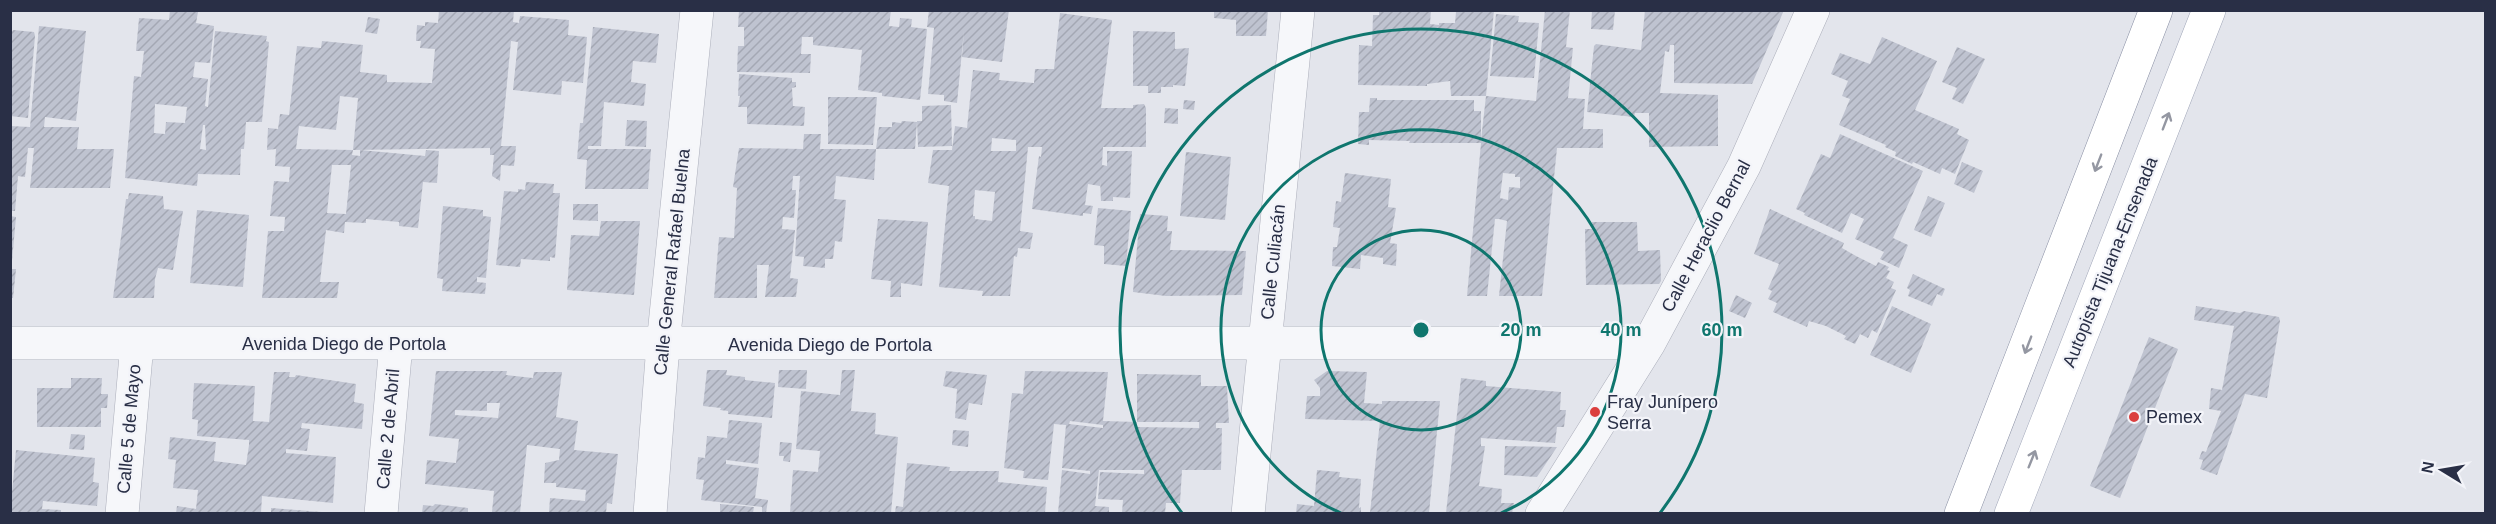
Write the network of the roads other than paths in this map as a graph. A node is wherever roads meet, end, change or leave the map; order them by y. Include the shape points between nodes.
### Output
1 (697, 10) edge
2 (1298, 10) edge
3 (1813, 10) edge
4 (2156, 10) edge
5 (2209, 10) edge
6 (1649, 343) junction
7 (10, 344) edge
8 (136, 344) junction
9 (396, 344) junction
10 (663, 345) junction
11 (1265, 345) junction
12 (122, 513) edge
13 (381, 513) edge
14 (650, 513) edge
15 (1248, 513) edge
16 (1542, 513) edge
17 (1961, 513) edge
18 (2011, 513) edge

1 - 10 street, Calle General Rafael Buelna
2 - 11 street, Calle Culiacán
3 - 6 street, Calle Heraclio Bernal via 1744,166
4 -> 17 main road
18 -> 5 main road, Autopista Tijuana-Ensenada
6 - 11 street, Avenida Diego de Portola
6 - 16 street, Calle Heraclio Bernal
7 - 8 street, Avenida Diego de Portola
8 - 9 street, Avenida Diego de Portola
8 - 12 street, Calle 5 de Mayo
9 - 10 street, Avenida Diego de Portola
9 - 13 street, Calle 2 de Abril
10 - 11 street, Avenida Diego de Portola
10 - 14 street, Calle General Rafael Buelna
11 - 15 street, Calle Culiacán

